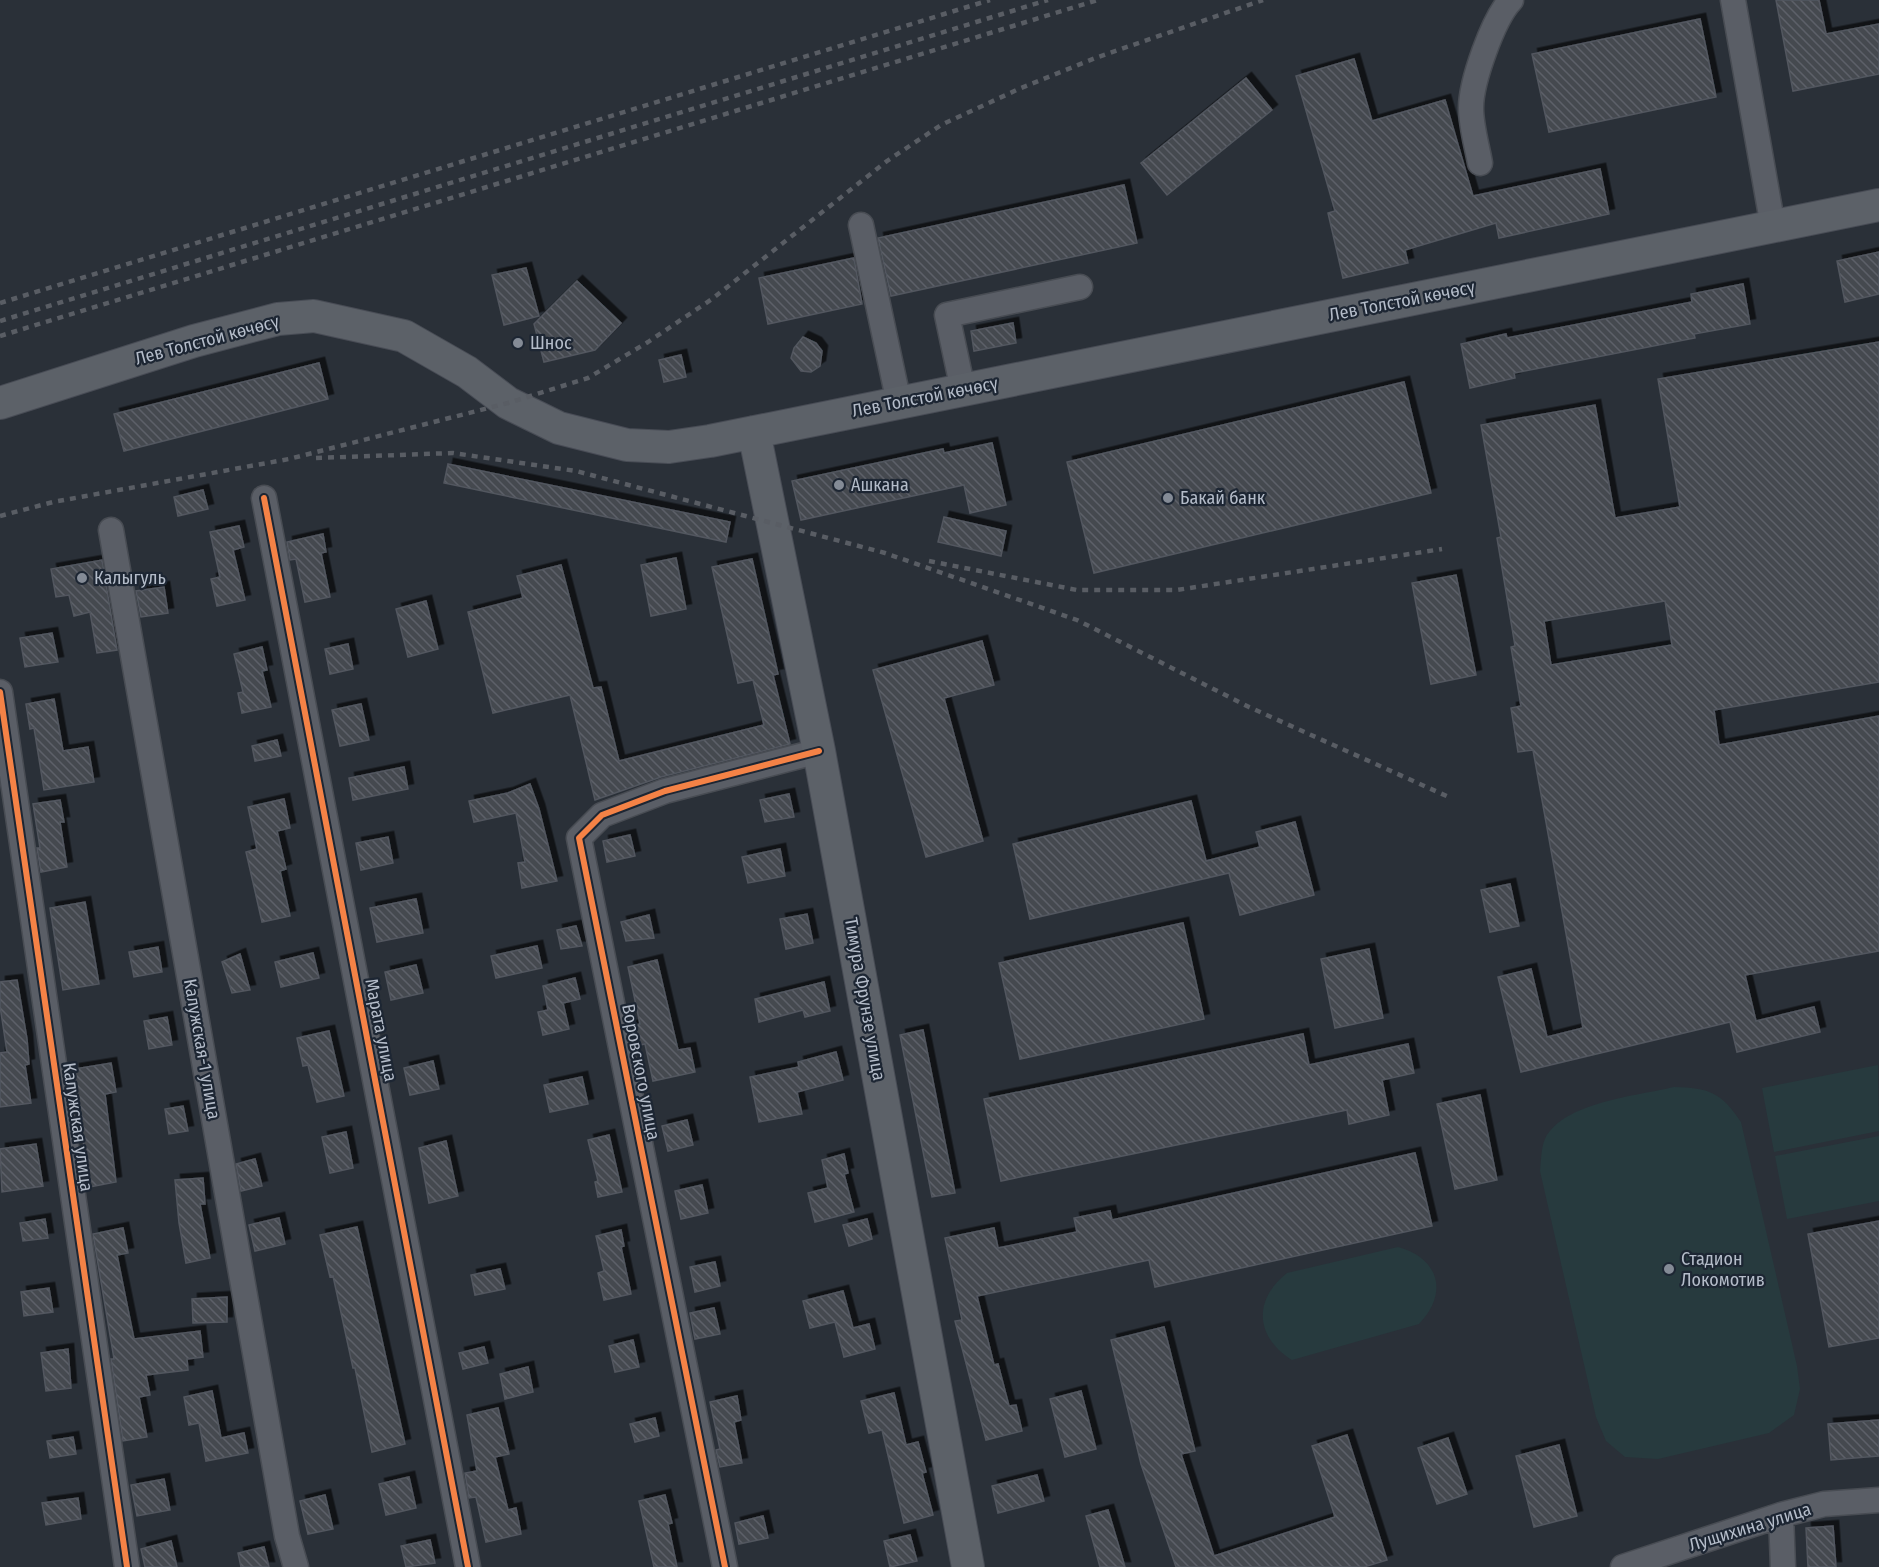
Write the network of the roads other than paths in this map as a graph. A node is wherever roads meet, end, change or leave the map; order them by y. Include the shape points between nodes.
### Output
1 (1511, 0) edge
2 (1733, 0) edge
3 (1480, 164) dead end
4 (1879, 205) edge
5 (861, 225) dead end
6 (1773, 226) junction
7 (1080, 288) dead end
8 (963, 390) junction
9 (899, 403) junction
10 (0, 404) edge
11 (754, 432) junction
12 (264, 498) dead end
13 (111, 531) dead end
14 (0, 692) edge
15 (819, 751) junction
16 (1879, 1500) edge
17 (1781, 1515) junction
18 (127, 1567) edge
19 (296, 1567) edge
20 (468, 1567) edge
21 (725, 1567) edge
22 (968, 1567) edge
23 (1623, 1567) edge
24 (1783, 1567) edge

1 - 3 street via 1491,32 1471,99
2 - 6 street
4 - 6 main road, Лев Толстой көчөсү
5 - 9 street
6 - 8 main road, Лев Толстой көчөсү
7 - 8 street via 947,315
8 - 9 main road, Лев Толстой көчөсү
9 - 11 main road, Лев Толстой көчөсү
10 - 11 main road, Лев Толстой көчөсү via 194,341 278,319 314,316 404,336 467,372 508,403 558,428 627,445 669,447
11 - 15 main road, Тимура Фрунзе улица
12 - 20 street, Марата улица
13 - 19 street, Калужская-1 улица via 287,1536
14 - 18 street, Калужская улица
15 - 21 street, Воровского улица via 665,790 602,815 579,838
15 - 22 main road, Тимура Фрунзе улица
16 - 17 street, Лущихина улица via 1824,1504
17 - 23 street, Лущихина улица
17 - 24 street

